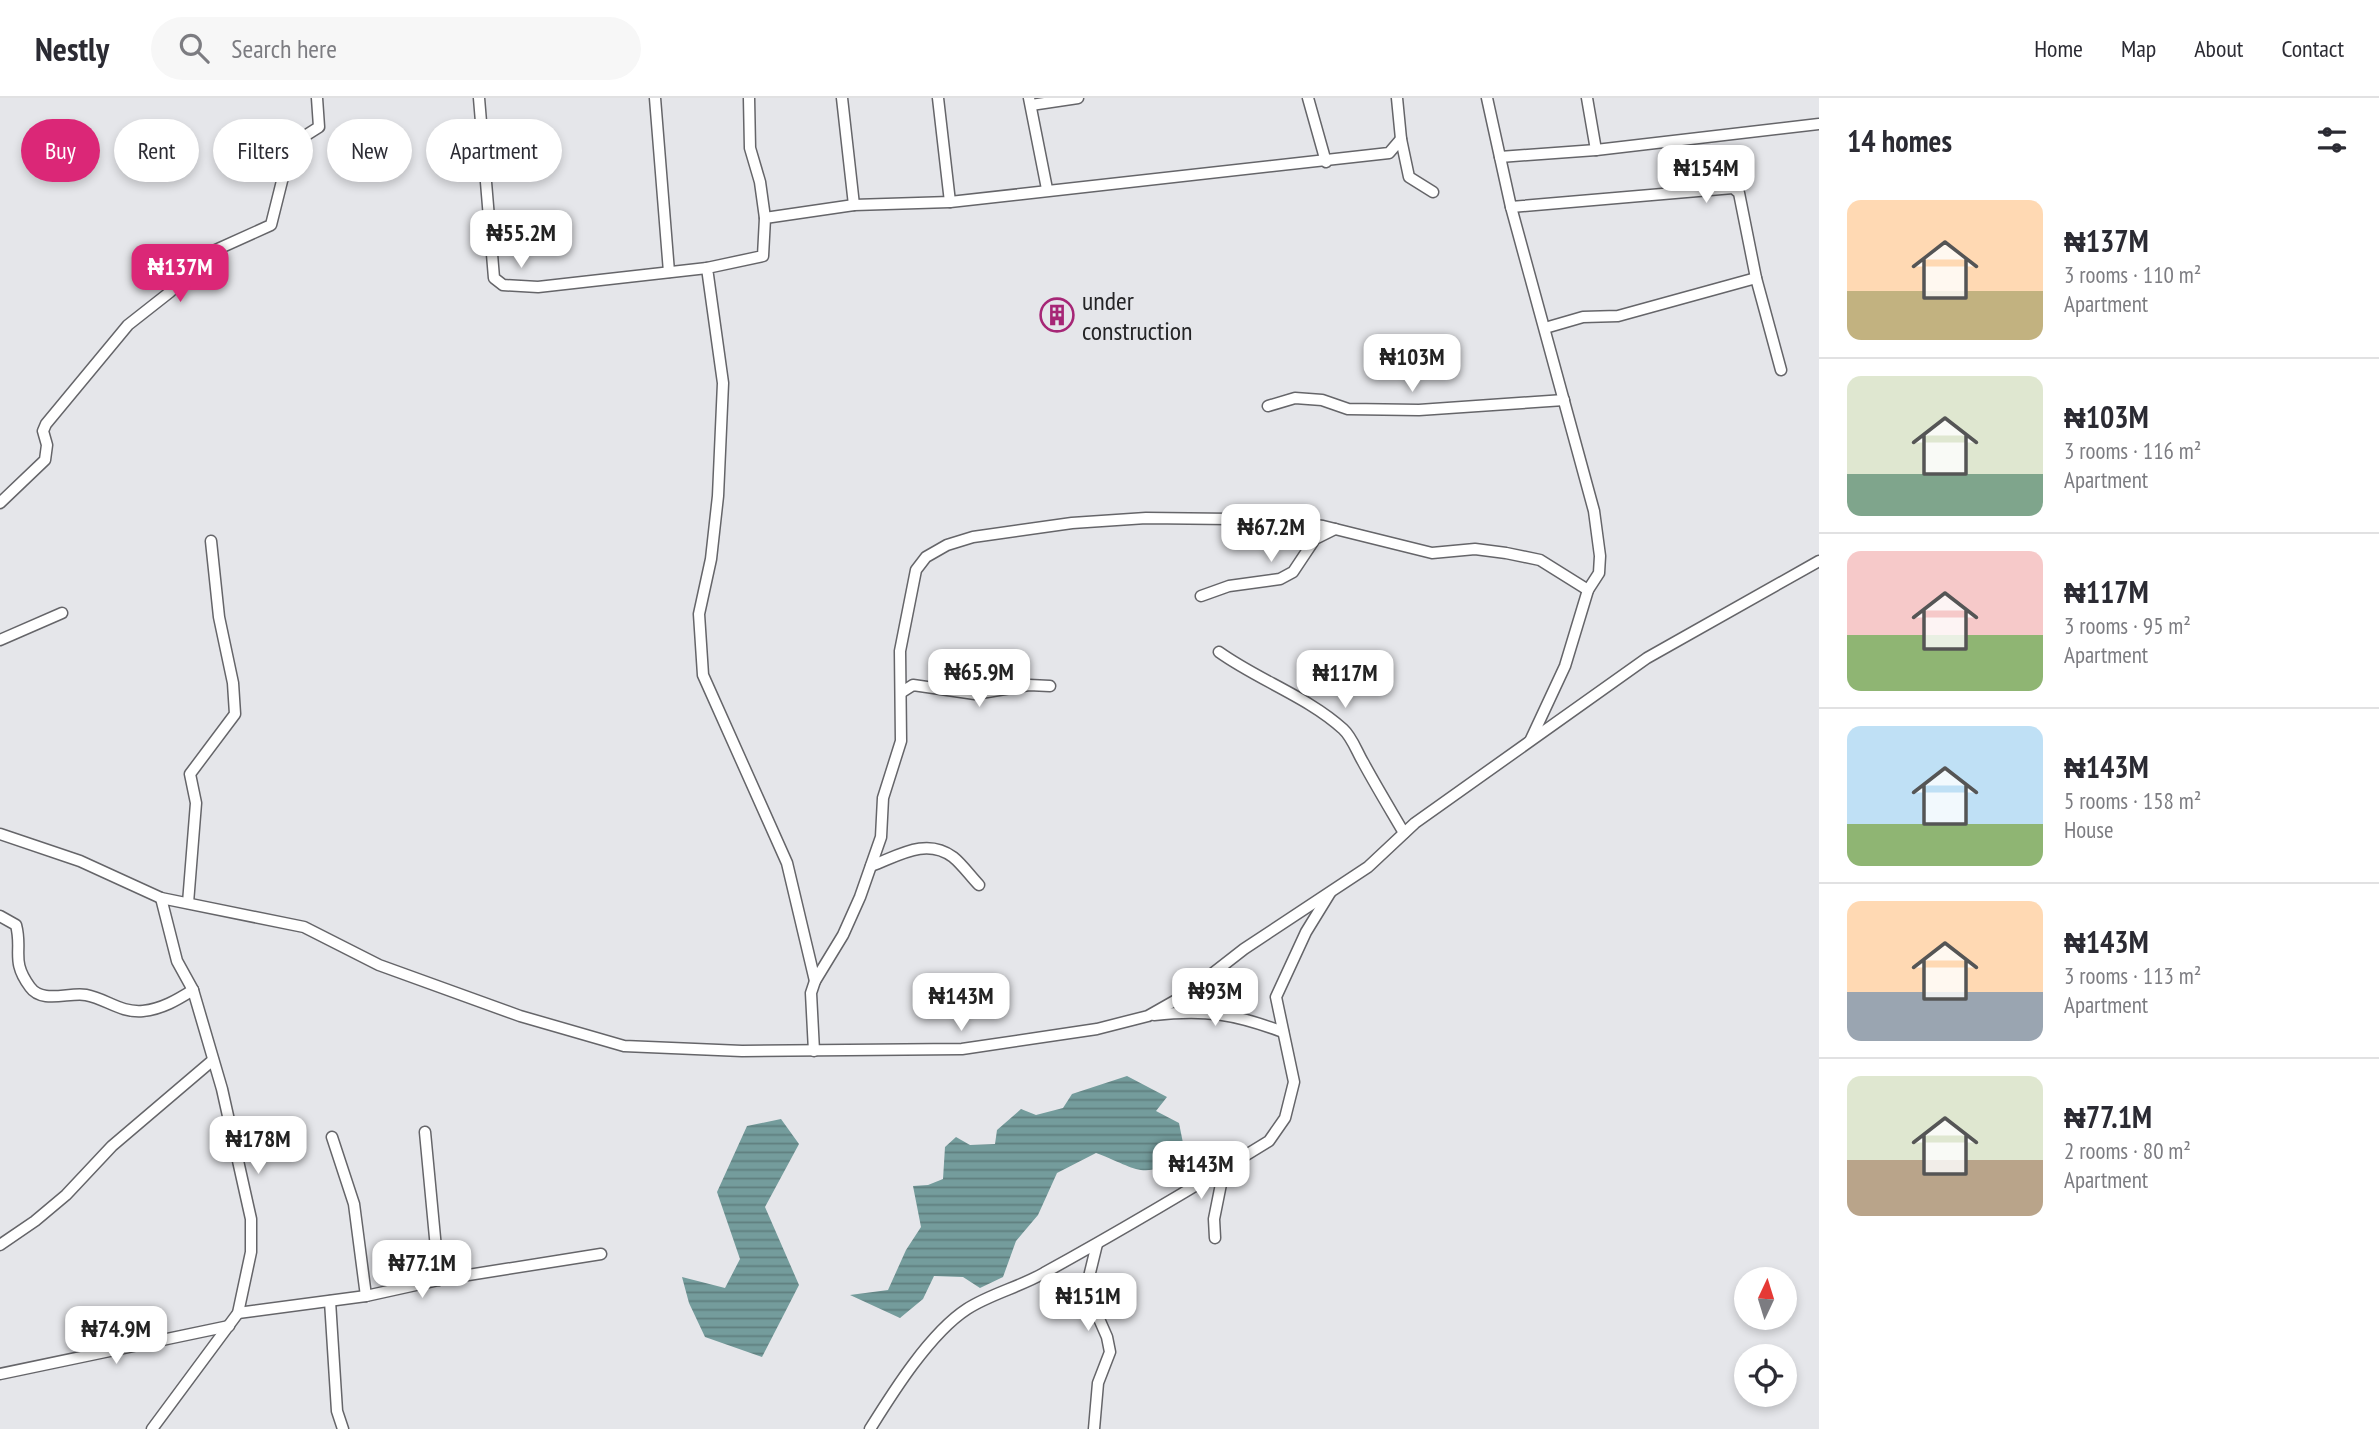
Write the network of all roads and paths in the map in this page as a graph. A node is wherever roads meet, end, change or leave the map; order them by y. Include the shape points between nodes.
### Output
1 (317, 98) edge
2 (479, 98) edge
3 (655, 98) edge
4 (749, 98) edge
5 (842, 98) edge
6 (938, 98) edge
7 (1078, 98) edge
8 (1308, 98) edge
9 (1397, 98) edge
10 (1487, 98) edge
11 (1587, 98) edge
12 (1030, 101) edge
13 (1819, 124) edge
14 (1401, 139) junction
15 (1596, 150) junction
16 (1500, 157) junction
17 (1326, 162) junction
18 (1047, 189) junction
19 (1433, 192) dead end
20 (950, 202) junction
21 (854, 205) junction
22 (1511, 207) junction
23 (765, 218) junction
24 (707, 268) junction
25 (668, 272) junction
26 (1756, 278) junction
27 (1545, 328) junction
28 (1780, 370) dead end
29 (1564, 400) junction
30 (1268, 406) dead end
31 (0, 503) edge
32 (1335, 529) junction
33 (211, 541) dead end
34 (1819, 561) edge
35 (1588, 590) junction
36 (1201, 596) dead end
37 (62, 613) dead end
38 (0, 640) edge
39 (1219, 652) dead end
40 (1050, 686) dead end
41 (902, 692) junction
42 (1530, 741) junction
43 (1404, 833) junction
44 (0, 834) edge
45 (871, 866) junction
46 (979, 885) dead end
47 (1332, 890) junction
48 (161, 898) junction
49 (188, 903) junction
50 (0, 916) edge
51 (814, 981) junction
52 (193, 990) junction
53 (1148, 1016) junction
54 (1283, 1032) junction
55 (814, 1051) junction
56 (213, 1060) junction
57 (425, 1132) dead end
58 (332, 1137) dead end
59 (1224, 1169) junction
60 (1215, 1238) dead end
61 (0, 1244) edge
62 (1097, 1244) junction
63 (601, 1254) dead end
64 (439, 1280) junction
65 (366, 1296) junction
66 (330, 1301) junction
67 (238, 1313) junction
68 (229, 1326) junction
69 (0, 1374) edge
70 (152, 1429) edge
71 (344, 1429) edge
72 (870, 1429) edge
73 (1094, 1429) edge

1 - 31 street via 319,127 300,139 288,161 271,225 209,253 128,325 46,424 45,460
2 - 25 street via 494,278 503,285 538,287
3 - 25 street
4 - 23 street via 750,148
5 - 21 street
6 - 20 street
7 - 12 street
8 - 17 street
9 - 14 street
10 - 16 street
11 - 15 street
12 - 18 street
13 - 15 street
14 - 17 street via 1389,153
14 - 19 street via 1409,177
15 - 16 street
16 - 22 street
17 - 18 street
18 - 20 street
20 - 21 street
21 - 23 street
22 - 26 street via 1733,188 1739,193
22 - 27 street
23 - 24 street via 763,256
24 - 25 street
24 - 51 street via 723,383 718,496 699,614 703,675 787,863
26 - 27 street via 1618,316 1583,317
26 - 28 street
27 - 29 street
29 - 30 street via 1396,410 1348,409 1322,400 1295,398
29 - 35 street via 1594,511 1600,556 1600,573
32 - 35 street via 1432,552 1475,549 1540,561
32 - 36 street via 1315,539 1293,572 1280,579 1229,586
32 - 41 street via 1279,521 1146,518 1072,523 947,545 926,557 916,570 900,651
33 - 49 street via 234,714 190,774 196,803
34 - 42 street via 1647,658
35 - 42 street via 1565,666
37 - 38 street
39 - 43 street via 1318,709 1346,732
40 - 41 street via 975,694 913,685
41 - 45 street via 901,741 883,798 881,837
42 - 43 street
43 - 47 street via 1368,867
44 - 48 street via 80,861
45 - 46 street via 908,850 933,848 954,858
45 - 51 street via 843,935
47 - 53 street via 1185,995
47 - 54 street via 1306,932 1276,997
48 - 49 street
48 - 52 street via 177,961
49 - 55 street via 303,927 379,965 520,1016 624,1046
50 - 52 street via 16,925 16,957 38,995 86,995 111,1007 140,1011 158,1009
51 - 55 street
52 - 56 street
53 - 54 street via 1216,1012 1242,1016
53 - 55 street via 1097,1029 962,1049
54 - 59 street via 1294,1082 1285,1118 1269,1141
56 - 61 street via 111,1146 66,1195
56 - 67 street via 236,1141 251,1219 248,1274
57 - 64 street
58 - 65 street via 354,1204
59 - 60 street
59 - 62 street
62 - 72 street via 1021,1286 967,1309 894,1390
62 - 73 street via 1086,1289 1110,1352 1098,1382
63 - 64 street
64 - 65 street
65 - 66 street
66 - 67 street
66 - 71 street via 337,1410
67 - 68 street
68 - 69 street
68 - 70 street

